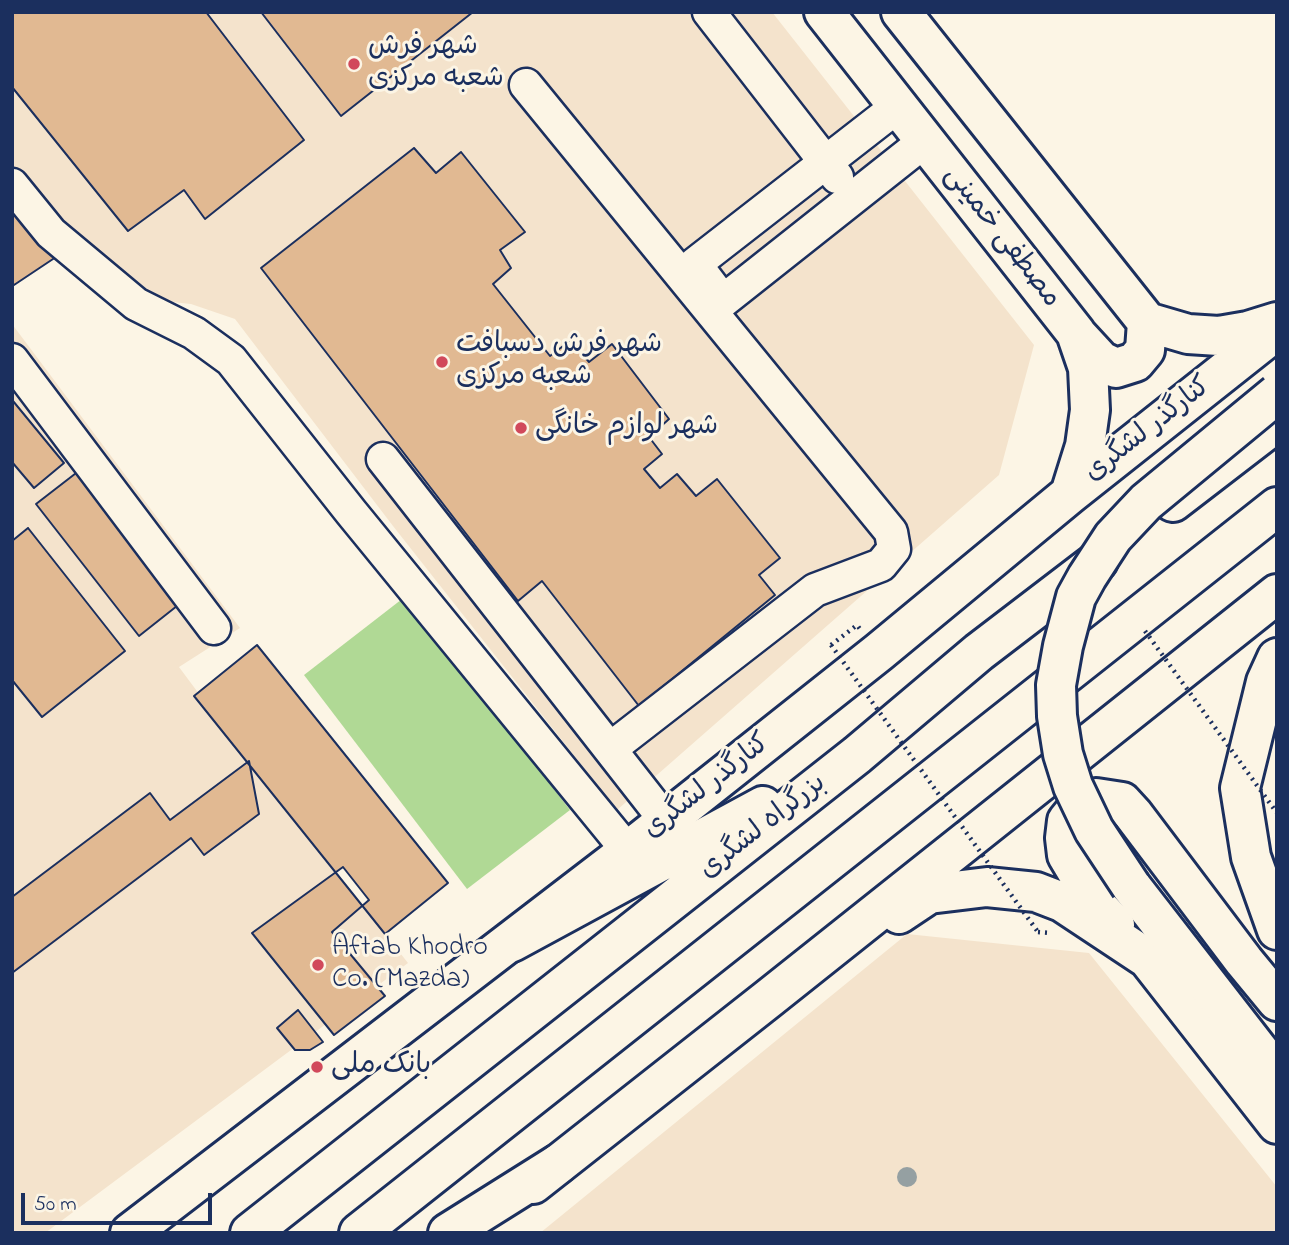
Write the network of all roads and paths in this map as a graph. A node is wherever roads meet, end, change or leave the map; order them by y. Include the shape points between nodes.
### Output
1 (709, 12) edge
2 (824, 12) edge
3 (901, 12) edge
4 (526, 85) dead end
5 (898, 106) junction
6 (925, 141) junction
7 (825, 162) junction
8 (12, 184) edge
9 (853, 198) junction
10 (1147, 321) junction
11 (1277, 322) edge
12 (1277, 330) edge
13 (1076, 333) junction
14 (12, 360) edge
15 (1277, 394) edge
16 (1277, 422) edge
17 (383, 459) dead end
18 (1070, 494) junction
19 (1277, 507) edge
20 (1277, 594) edge
21 (857, 625) dead end
22 (214, 628) dead end
23 (1145, 631) dead end
24 (1277, 658) edge
25 (610, 749) junction
26 (857, 755) junction
27 (1277, 813) edge
28 (666, 821) junction
29 (628, 851) junction
30 (1277, 930) edge
31 (1038, 932) dead end
32 (512, 942) junction
33 (1148, 959) junction
34 (768, 999) junction
35 (1277, 1001) edge
36 (1277, 1074) edge
37 (1277, 1124) edge
38 (558, 1164) junction
39 (130, 1233) edge
40 (250, 1233) edge
41 (359, 1233) edge
42 (448, 1233) edge
43 (471, 1233) edge

1 - 7 lane
2 - 5 main road, مصطفی خمینی
3 - 10 main road
4 - 25 lane via 891,532 894,549 881,565 815,590
5 - 6 main road, مصطفی خمینی
5 - 7 lane
6 - 9 lane
6 - 13 main road, مصطفی خمینی
7 - 9 lane
7 - 9 lane via 695,264 723,300
8 - 29 lane via 51,233 136,304 194,333 231,360
10 - 11 main road via 1188,334 1219,336
10 - 13 main road via 1145,351 1135,362 1116,368 1101,361
12 - 18 main road, کنارگذر لشگری
13 - 18 main road, مصطفی خمینی via 1088,368 1090,410
14 - 22 lane
15 - 36 main road, bridge via 1146,502 1114,537 1076,597 1056,685 1063,754 1094,830
16 - 26 main road, بزرگراه لشگری via 979,652
17 - 25 lane
18 - 28 main road, کنارگذر لشگری
19 - 41 main road
20 - 34 main road
21 - 31 path, bridge via 831,645
23 - 27 path, bridge
24 - 30 main road via 1266,682 1240,788 1251,857
25 - 28 lane
26 - 32 main road
26 - 40 main road, بزرگراه لشگری
28 - 29 main road, کنارگذر لشگری
29 - 32 main road, کنارگذر لشگری
32 - 39 main road, کنارگذر لشگری
33 - 34 main road via 1083,914 1036,892 962,889 929,894
33 - 35 main road via 1098,907 1066,855 1067,821 1080,806 1096,798 1122,802 1133,814
33 - 37 main road
34 - 38 main road
38 - 42 main road
38 - 43 main road

